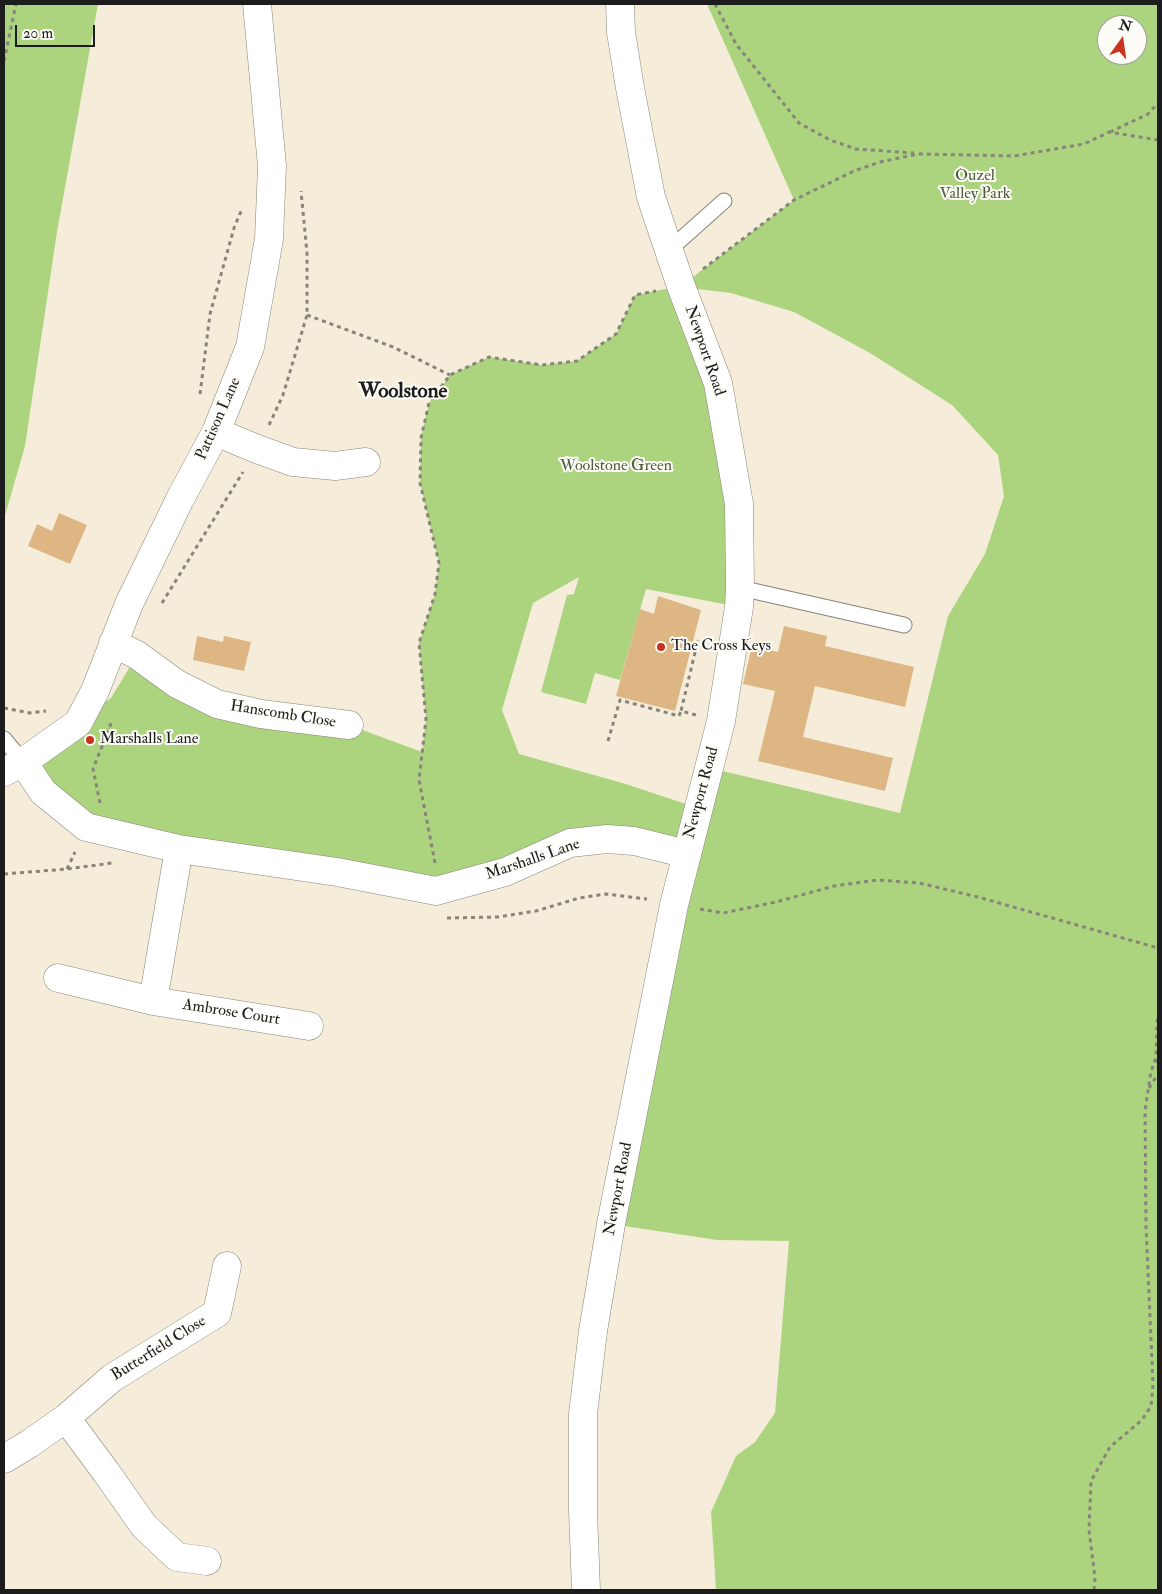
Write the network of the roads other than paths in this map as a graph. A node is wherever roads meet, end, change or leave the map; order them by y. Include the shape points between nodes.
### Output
1 (257, 4) edge
2 (620, 4) edge
3 (724, 201) dead end
4 (670, 250) junction
5 (216, 432) junction
6 (366, 462) dead end
7 (740, 588) junction
8 (904, 625) dead end
9 (113, 643) junction
10 (350, 726) dead end
11 (4, 739) edge
12 (13, 767) edge
13 (179, 849) junction
14 (687, 854) junction
15 (58, 978) dead end
16 (153, 1001) junction
17 (309, 1026) dead end
18 (227, 1266) dead end
19 (66, 1418) junction
20 (4, 1459) edge
21 (207, 1562) dead end
22 (586, 1590) edge

1 - 5 street, Pattison Lane via 272,166 269,239 250,346
2 - 4 street, Newport Road via 621,32 651,197
3 - 4 lane
4 - 7 street, Newport Road via 718,383 739,504
5 - 6 street via 293,462 335,466
5 - 9 street, Pattison Lane via 159,542
7 - 8 lane
7 - 14 street, Newport Road via 721,721
9 - 10 street, Hanscomb Close via 137,655 177,684 217,704 261,714
9 - 12 street, Pattison Lane via 78,723
11 - 12 lane
12 - 13 street, Marshalls Lane via 86,827
13 - 14 street, Marshalls Lane via 337,872 435,903 570,843 607,839 634,841
13 - 16 street
14 - 22 street, Newport Road via 611,1224 593,1331 583,1414
15 - 16 street, Ambrose Court
16 - 17 street, Ambrose Court
18 - 19 street, Butterfield Close via 217,1313 112,1378
19 - 20 street, Butterfield Close
19 - 21 street via 144,1526 177,1557

